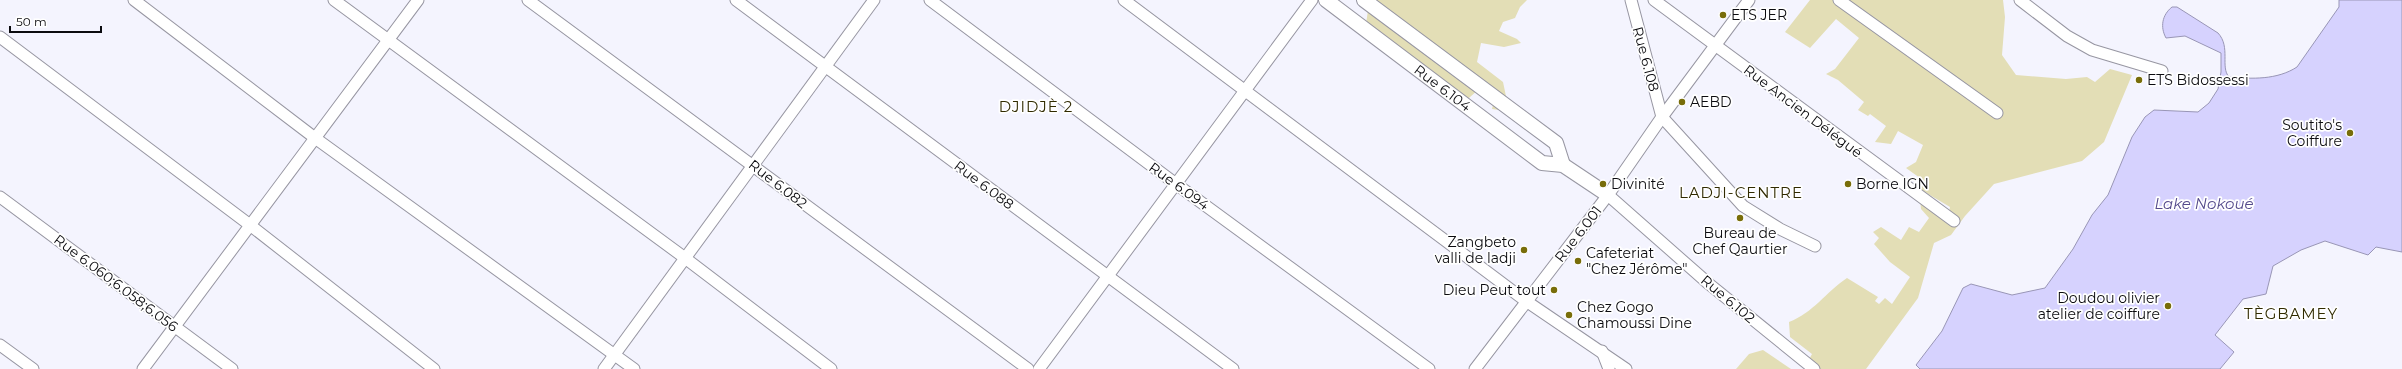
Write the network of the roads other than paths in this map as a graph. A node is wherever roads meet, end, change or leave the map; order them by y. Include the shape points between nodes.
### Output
1 (134, 0) edge
2 (334, 0) edge
3 (418, 0) edge
4 (528, 0) edge
5 (736, 0) edge
6 (874, 0) edge
7 (930, 0) edge
8 (1124, 0) edge
9 (1312, 0) edge
10 (1326, 0) edge
11 (1364, 0) edge
12 (1631, 0) edge
13 (1654, 0) edge
14 (1749, 0) edge
15 (1839, 0) edge
16 (2020, 0) edge
17 (0, 37) edge
18 (388, 40) junction
19 (1715, 46) junction
20 (825, 67) junction
21 (2162, 70) dead end
22 (1246, 90) junction
23 (1997, 113) dead end
24 (1662, 117) junction
25 (315, 138) junction
26 (754, 165) junction
27 (1563, 165) junction
28 (1176, 184) junction
29 (1608, 195) junction
30 (0, 197) edge
31 (1954, 220) dead end
32 (250, 225) junction
33 (1814, 246) dead end
34 (685, 258) junction
35 (1108, 276) junction
36 (1526, 301) junction
37 (175, 326) junction
38 (0, 345) edge
39 (1601, 351) junction
40 (615, 355) junction
41 (32, 369) edge
42 (143, 369) edge
43 (232, 369) edge
44 (434, 369) edge
45 (604, 369) edge
46 (634, 369) edge
47 (831, 369) edge
48 (1028, 369) edge
49 (1039, 369) edge
50 (1233, 369) edge
51 (1429, 369) edge
52 (1475, 369) edge
53 (1609, 369) edge
54 (1626, 369) edge
55 (1814, 369) edge

1 - 25 street
2 - 18 street
3 - 18 street
4 - 26 street, Rue 6.082
5 - 20 street, Rue 6.088
6 - 20 street
7 - 28 street, Rue 6.094
8 - 22 street
9 - 22 street
10 - 27 street, Rue 6.104 via 1542,163
11 - 27 street, Rue 6.104 via 1556,143
12 - 24 street, Rue 6.108
13 - 19 street, Rue Ancien Délégué
14 - 19 street, Rue 6.001
15 - 23 street
16 - 21 street via 2068,36 2092,50
17 - 32 street
18 - 25 street
18 - 34 street
19 - 24 street, Rue 6.001
19 - 31 street, Rue Ancien Délégué
20 - 26 street
20 - 35 street, Rue 6.088
22 - 28 street
22 - 36 street
24 - 29 street, Rue 6.001
24 - 33 street via 1743,206
25 - 32 street
25 - 40 street
26 - 34 street
26 - 48 street, Rue 6.082
27 - 29 street, Rue 6.104
28 - 35 street
28 - 51 street, Rue 6.094
29 - 36 street, Rue 6.001
29 - 55 street, Rue 6.102 via 1709,284
30 - 37 street, Rue 6.060;6.058;6.056
32 - 37 street
32 - 44 street
34 - 40 street
34 - 47 street
35 - 49 street
35 - 50 street, Rue 6.088
36 - 39 street
36 - 52 street, Rue 6.001
37 - 42 street
37 - 43 street, Rue 6.060;6.058;6.056
38 - 41 street
39 - 53 street
39 - 54 street
40 - 45 street
40 - 46 street

